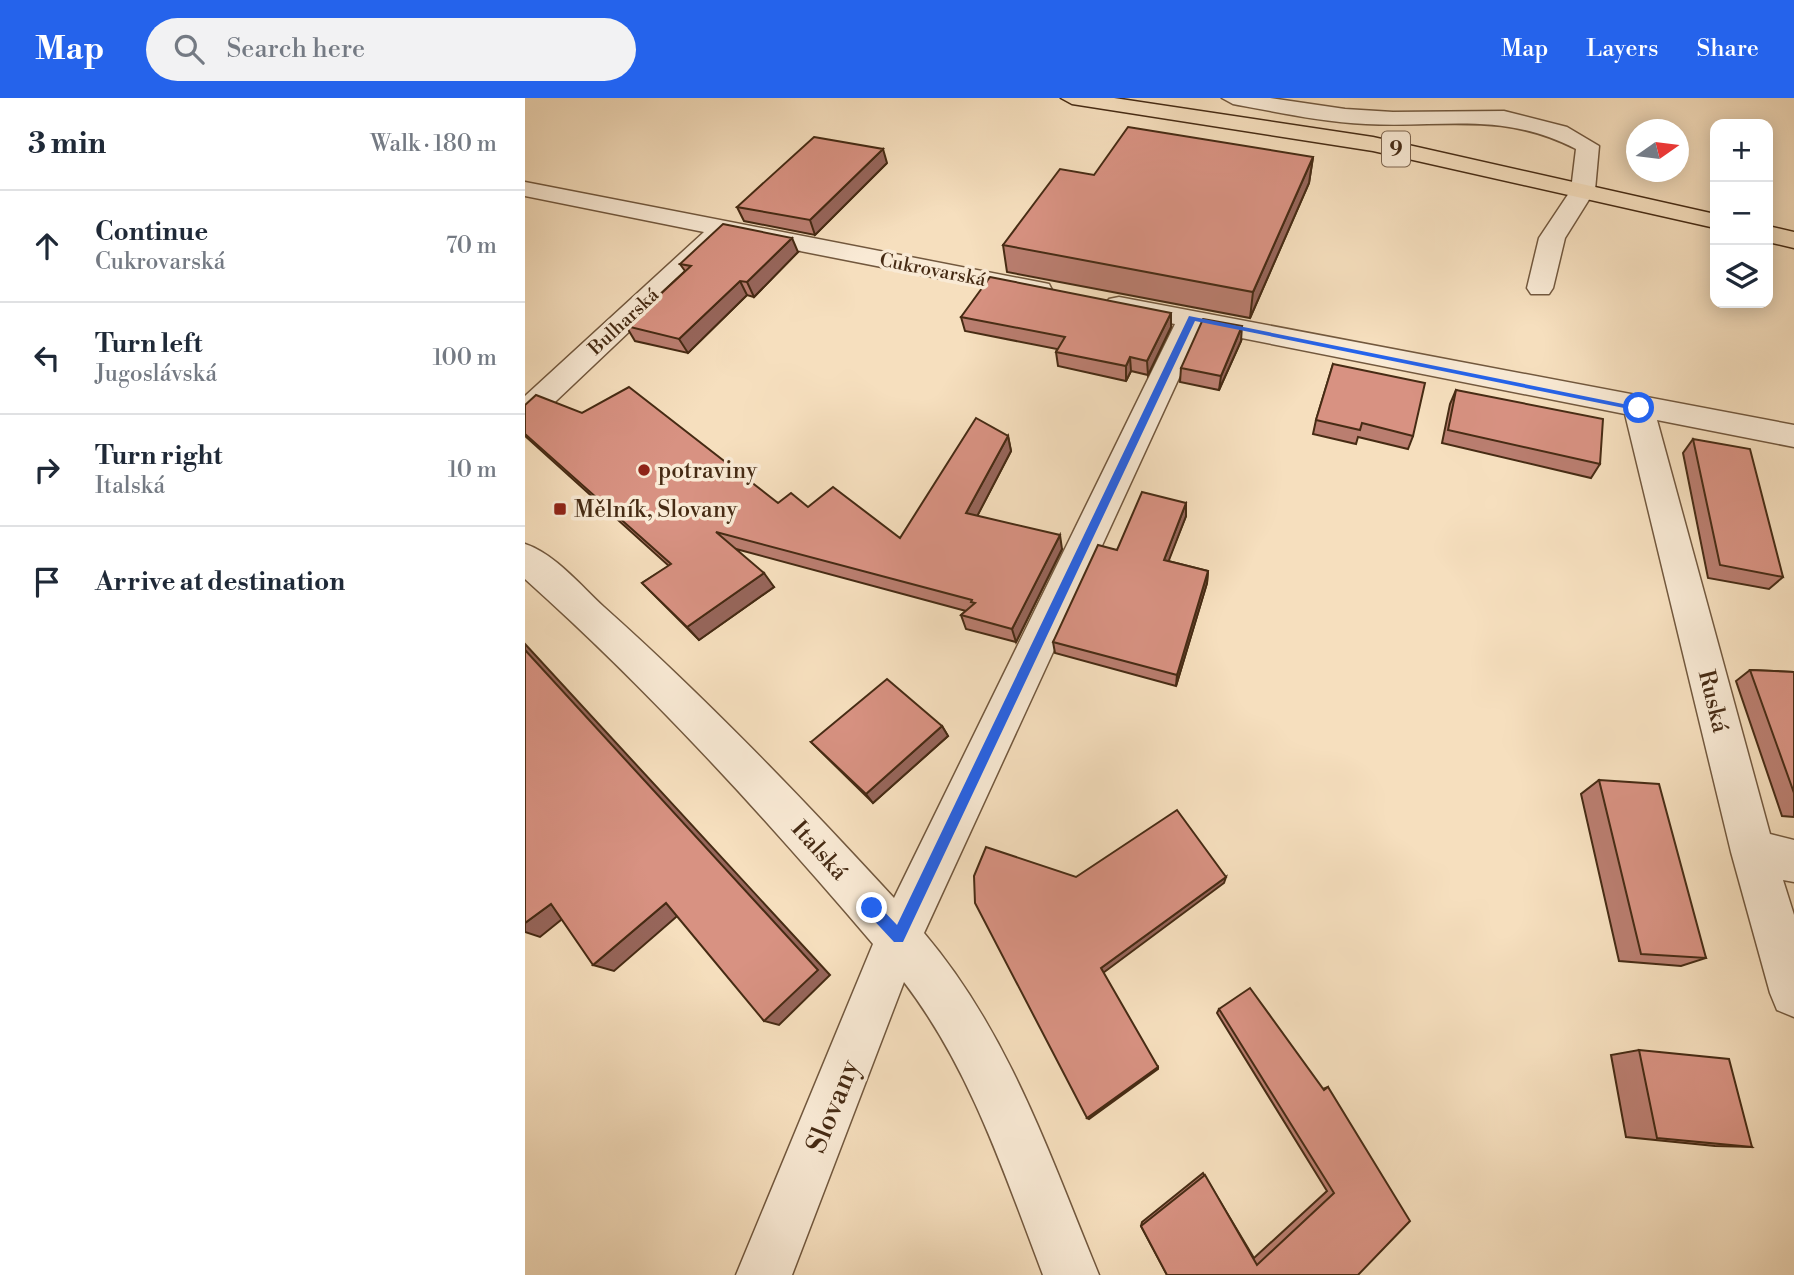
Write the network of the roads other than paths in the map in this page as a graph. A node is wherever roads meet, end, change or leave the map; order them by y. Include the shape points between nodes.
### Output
1 (1072, 98) edge
2 (1233, 98) edge
3 (525, 189) edge
4 (1583, 190) junction
5 (1710, 220) edge
6 (721, 230) junction
7 (1773, 235) edge
8 (1794, 240) edge
9 (1540, 288) dead end
10 (1192, 318) junction
11 (1639, 408) junction
12 (525, 413) edge
13 (1794, 436) edge
14 (525, 558) edge
15 (1774, 857) edge
16 (899, 937) junction
17 (1794, 993) edge
18 (764, 1275) edge
19 (1071, 1275) edge

1 - 4 main road, 9 via 1373,144
2 - 4 street via 1360,117 1511,110 1546,118 1588,146
3 - 6 street, Cukrovarská
4 - 5 main road, 9
4 - 9 street via 1552,238
6 - 10 street, Cukrovarská
6 - 12 street, Bulharská
7 - 8 main road
10 - 11 street, Cukrovarská
10 - 16 street, Slovany
11 - 13 street, Cukrovarská
11 - 15 street, Ruská
14 - 16 street, Italská via 732,752
15 - 17 street, Ruská
16 - 18 street, Slovany
16 - 19 street, Italská via 961,1023 994,1085

